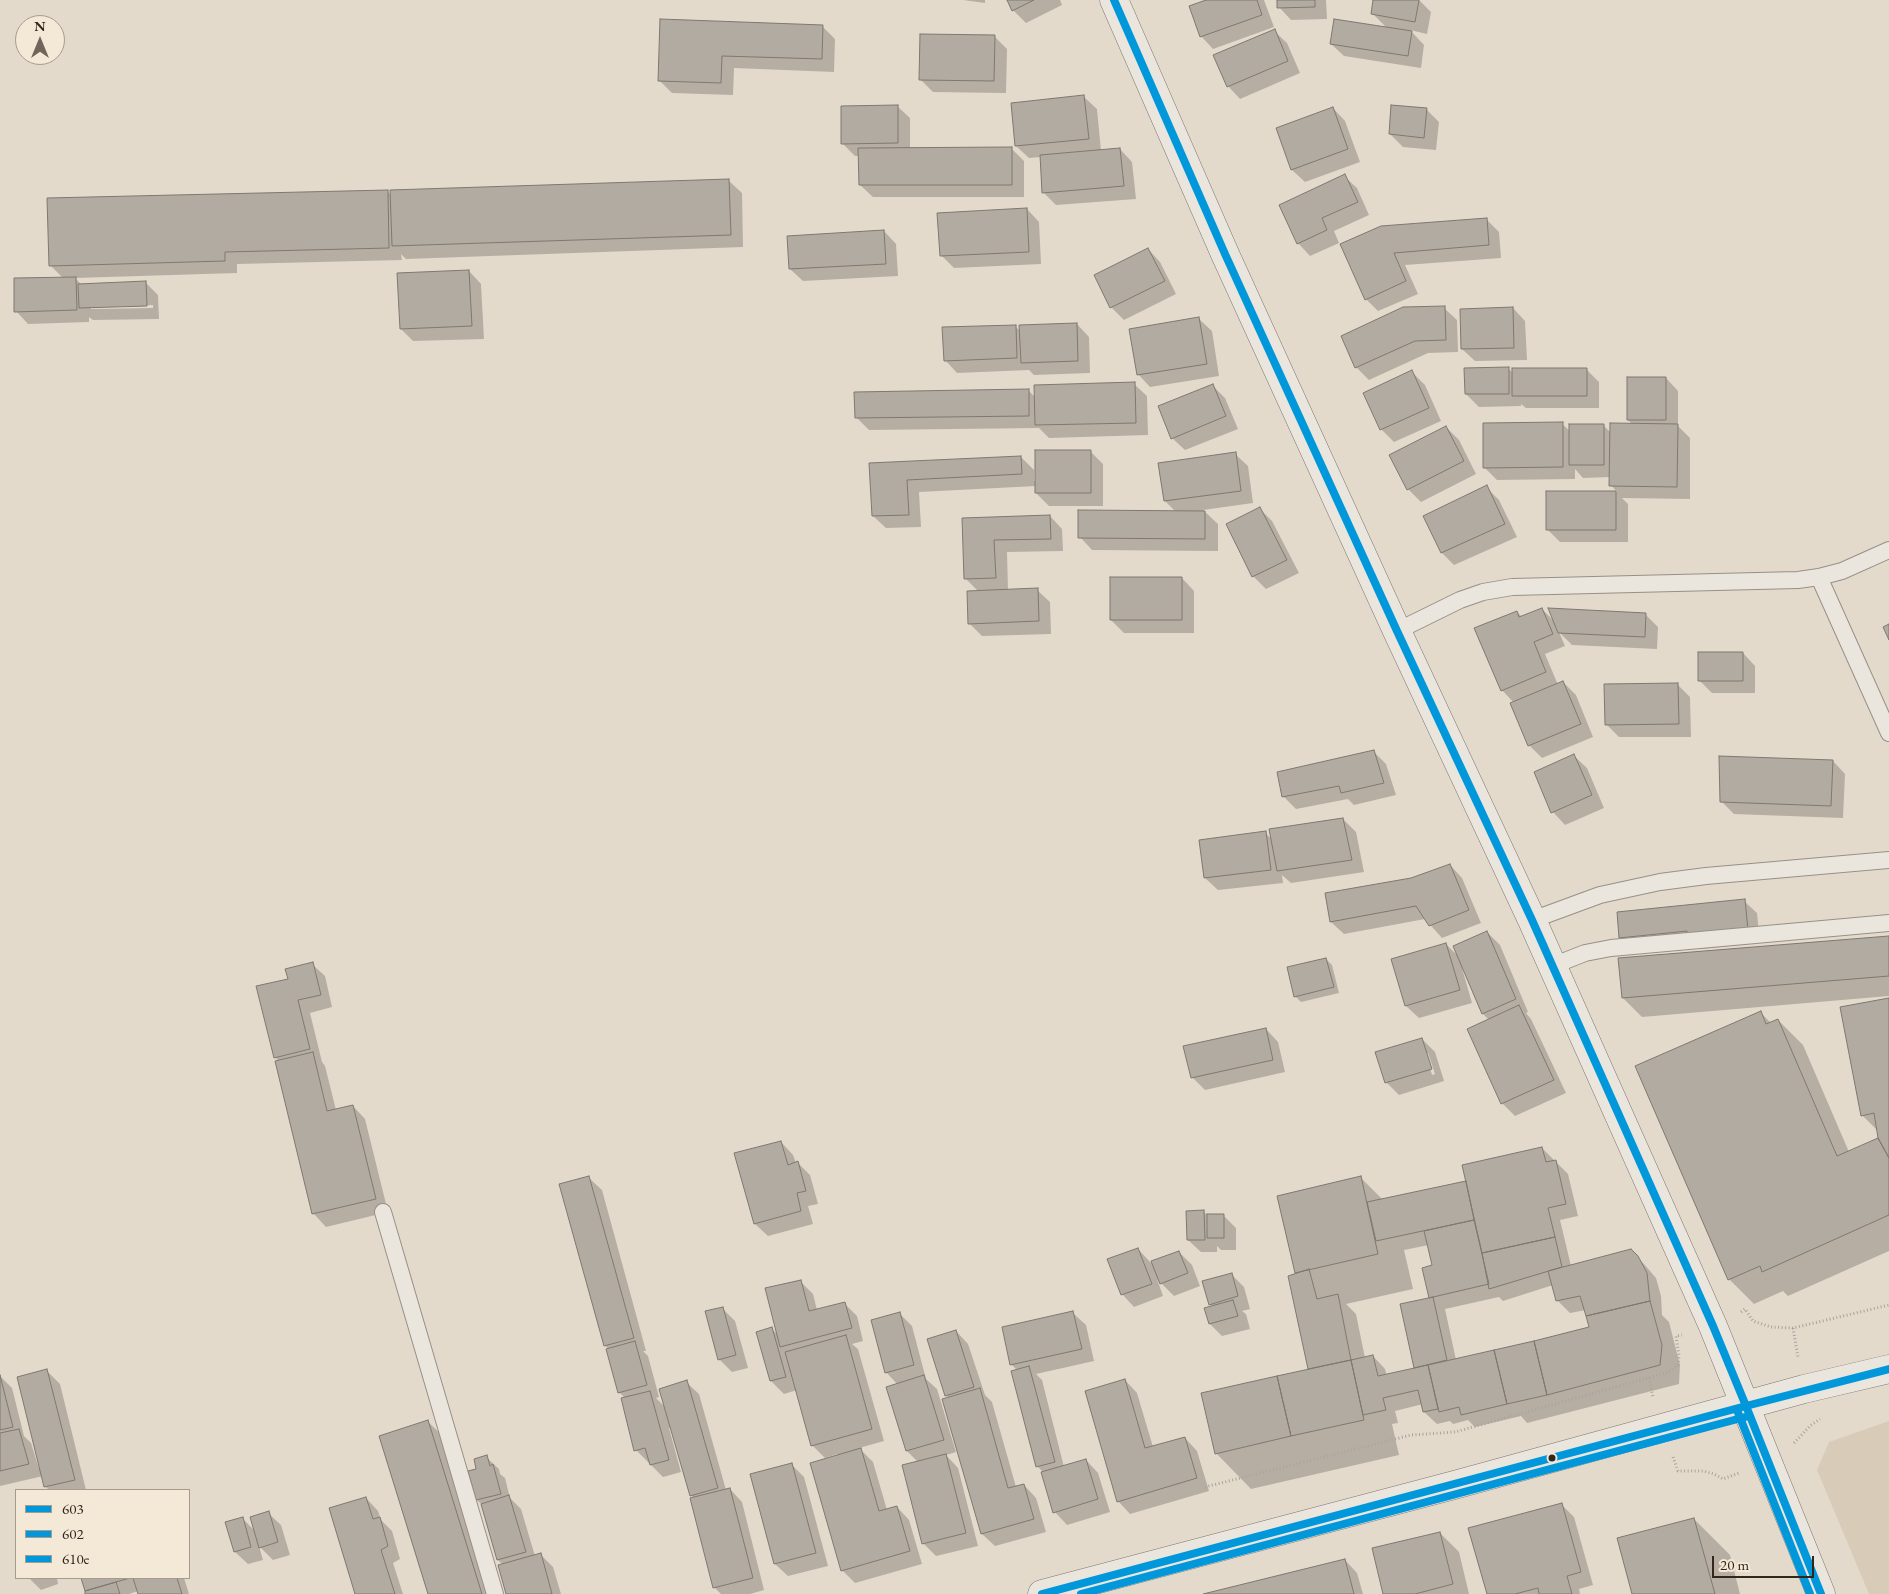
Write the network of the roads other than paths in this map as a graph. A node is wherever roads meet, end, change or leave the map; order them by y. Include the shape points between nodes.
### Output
1 (1114, 0) edge
2 (1889, 550) edge
3 (1819, 578) junction
4 (1397, 631) junction
5 (1889, 733) edge
6 (1889, 860) edge
7 (1532, 920) junction
8 (1889, 923) edge
9 (1552, 966) junction
10 (383, 1212) dead end
11 (1889, 1369) edge
12 (1746, 1406) junction
13 (495, 1594) edge
14 (1042, 1594) edge
15 (1821, 1594) edge

1 - 4 main road via 1229,263
2 - 3 lane
3 - 4 lane via 1778,582 1512,587 1460,600
3 - 5 lane
4 - 7 main road
6 - 7 lane via 1660,882 1600,895
7 - 9 main road
8 - 9 lane via 1611,948 1585,953
9 - 12 main road
10 - 13 lane
11 - 12 main road
12 - 14 main road
12 - 15 main road

